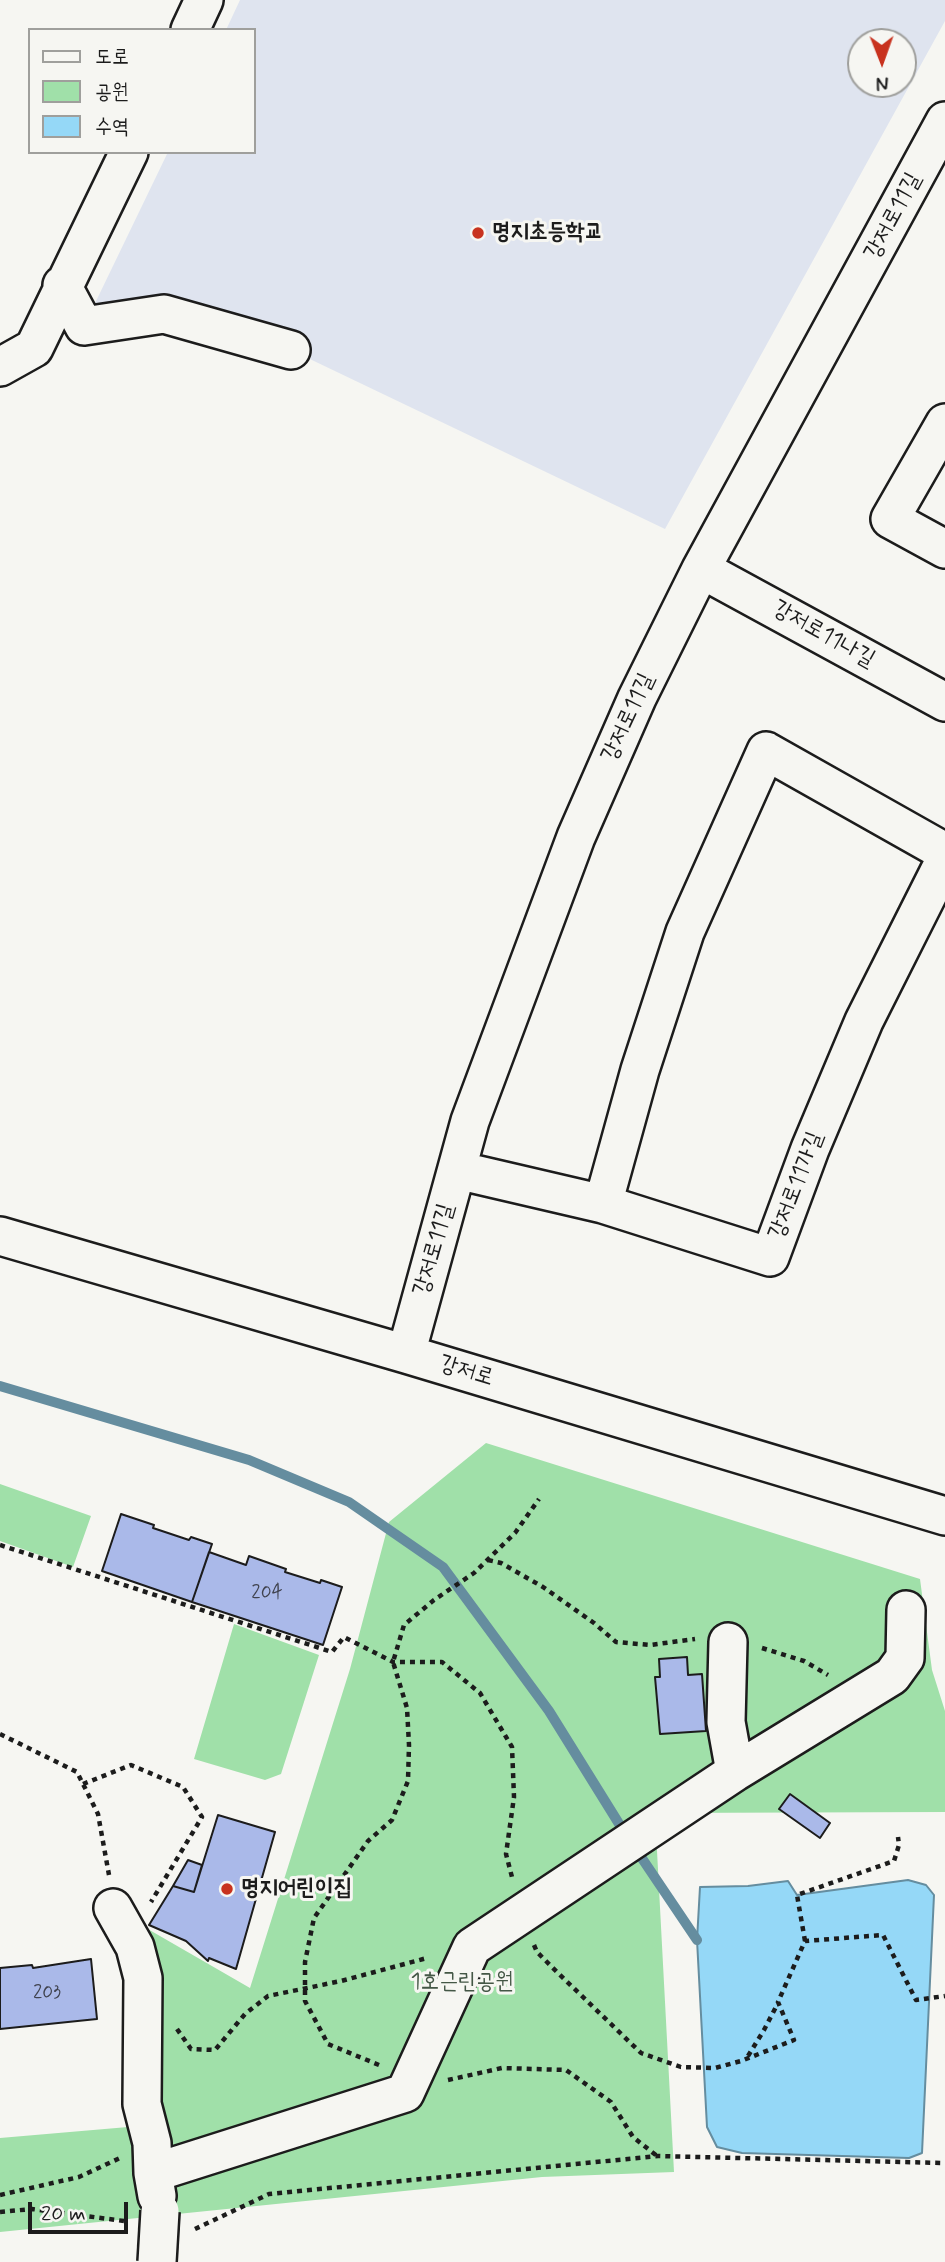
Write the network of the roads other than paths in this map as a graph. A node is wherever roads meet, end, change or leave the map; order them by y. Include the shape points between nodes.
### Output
1 (204, 0) edge
2 (191, 28) edge
3 (944, 125) edge
4 (128, 154) edge
5 (62, 285) junction
6 (291, 350) dead end
7 (0, 367) edge
8 (945, 423) edge
9 (945, 549) edge
10 (701, 569) junction
11 (945, 702) edge
12 (945, 852) edge
13 (945, 860) edge
14 (457, 1170) junction
15 (603, 1204) junction
16 (0, 1236) edge
17 (406, 1354) junction
18 (938, 1513) edge
19 (905, 1610) dead end
20 (728, 1642) road end
21 (735, 1772) junction
22 (113, 1908) road end
23 (153, 2158) junction
24 (157, 2262) edge

1 - 2 street
3 - 10 street, 강저로11길
4 - 5 street
5 - 6 street via 85,326 164,314
5 - 7 street via 34,348
8 - 9 street via 890,519
10 - 11 street, 강저로11나길
10 - 14 street, 강저로11길 via 576,837 474,1108
12 - 15 street via 766,751 685,932 639,1070
13 - 15 street, 강저로11가길 via 864,1021 769,1256
14 - 15 street, 강저로11가길
14 - 17 street, 강저로11길
16 - 17 street, 강저로
17 - 18 street, 강저로
19 - 21 street via 905,1658 892,1676
20 - 21 street via 726,1722
21 - 23 street via 472,1947 412,2079
22 - 23 street via 135,1947 143,1978 142,2104
23 - 24 street, bridge via 160,2211

